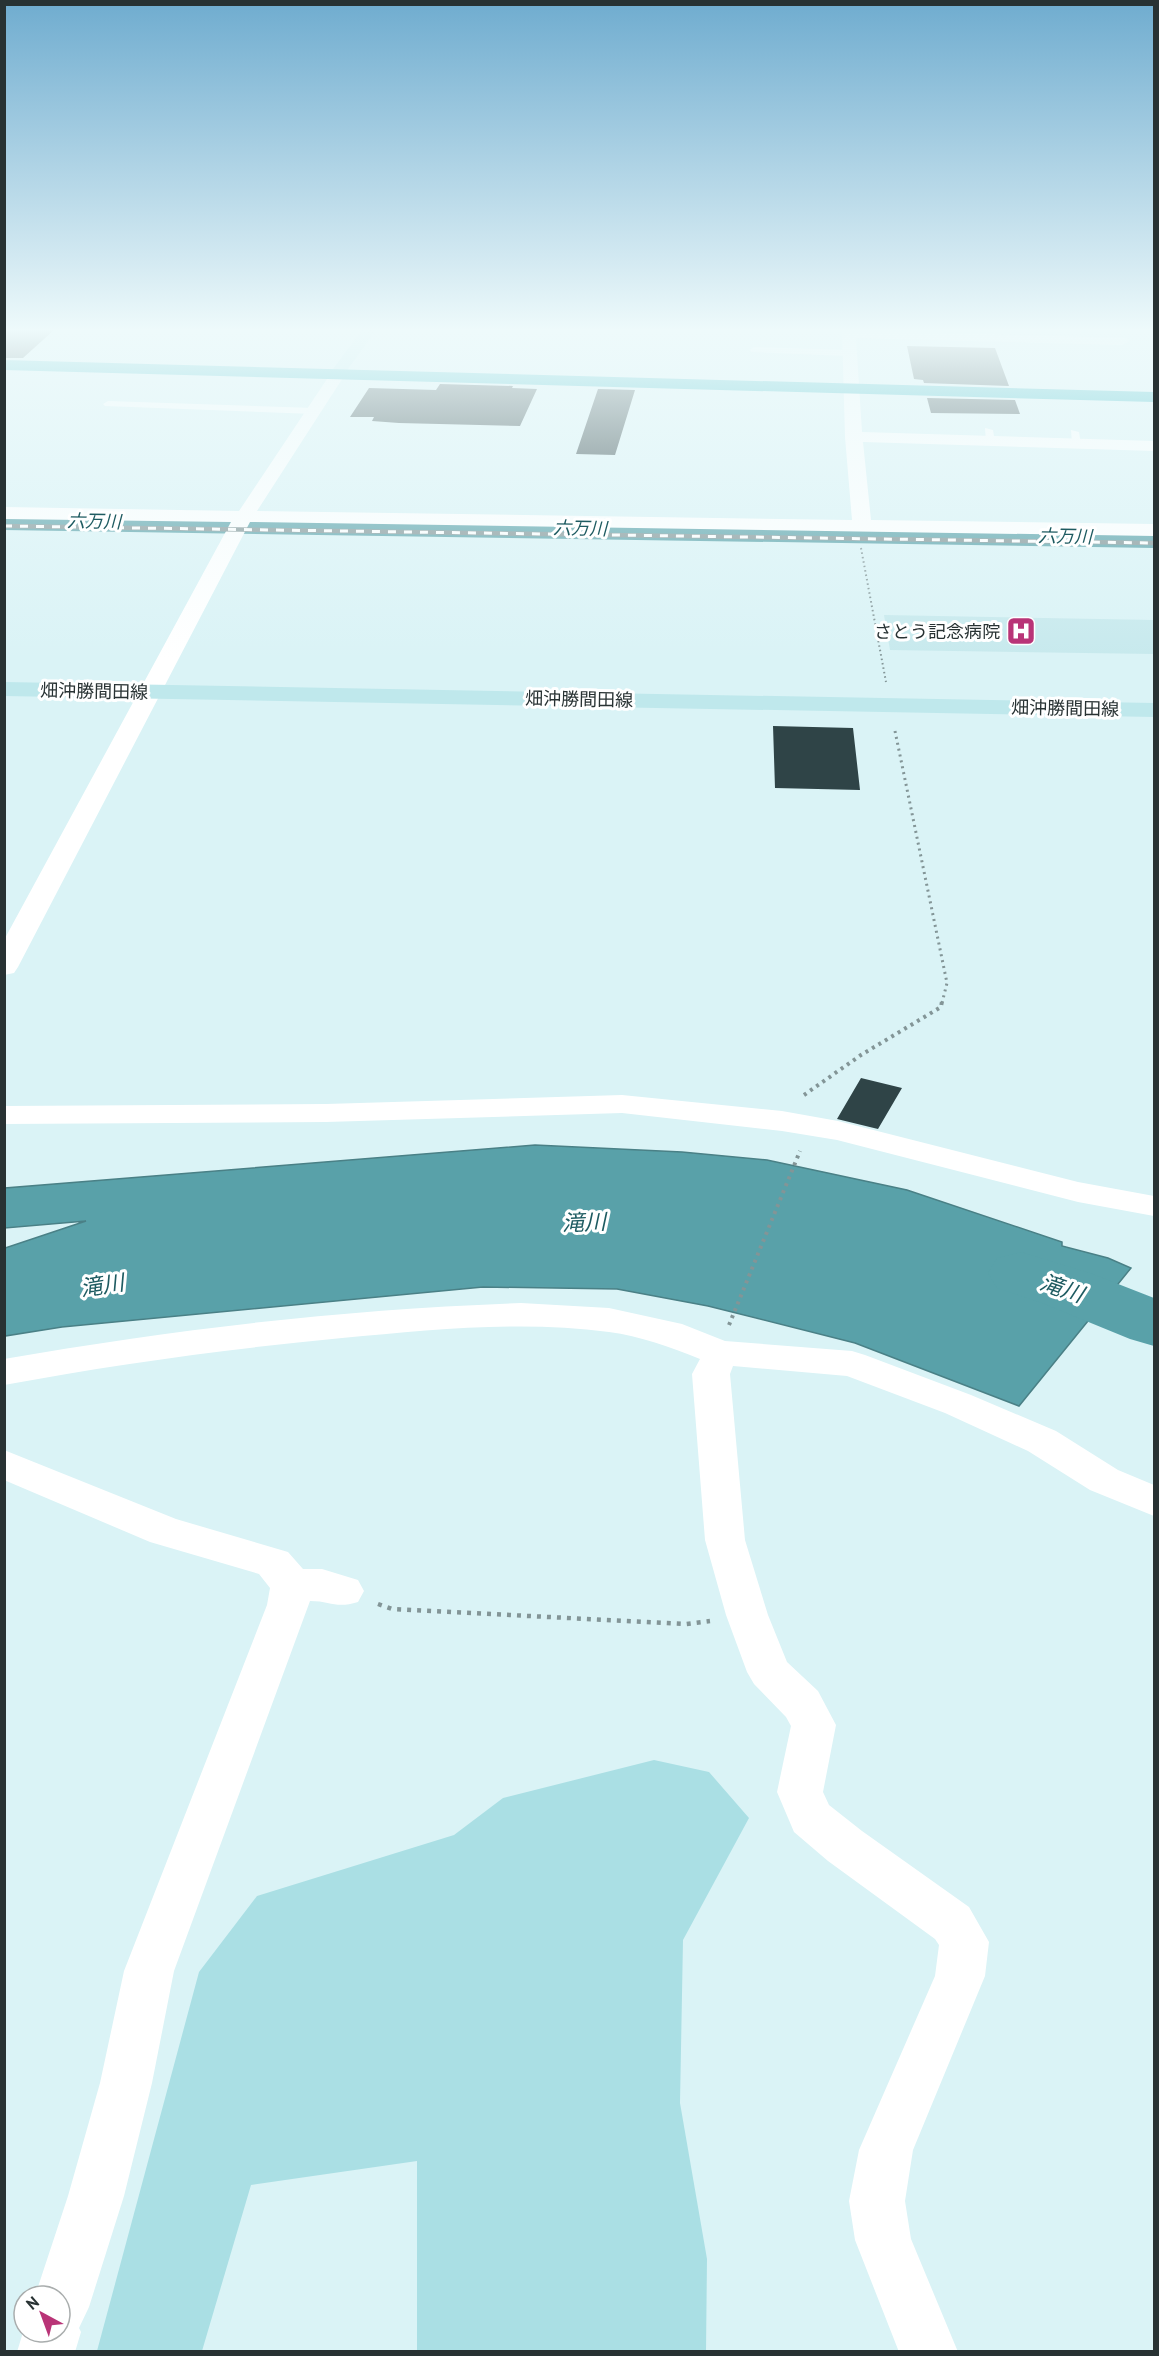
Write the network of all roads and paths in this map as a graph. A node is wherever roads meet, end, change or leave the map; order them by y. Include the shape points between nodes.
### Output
1 (295, 440) edge
2 (853, 440) edge
3 (1095, 440) edge
4 (1155, 446) edge
5 (4, 513) edge
6 (241, 521) junction
7 (862, 525) junction
8 (1155, 530) edge
9 (860, 544) dead end
10 (4, 689) edge
11 (150, 692) junction
12 (890, 705) junction
13 (1155, 710) edge
14 (4, 967) edge
15 (4, 1115) edge
16 (782, 1121) junction
17 (800, 1151) dead end
18 (1155, 1206) edge
19 (724, 1342) junction
20 (4, 1372) edge
21 (4, 1464) edge
22 (1155, 1501) edge
23 (292, 1585) junction
24 (343, 1591) joint
25 (747, 1616) junction
26 (67, 2284) edge
27 (929, 2352) edge

1 - 6 street
2 - 7 street
3 - 4 street
5 - 6 street
6 - 7 street
6 - 11 street
7 - 8 street
9 - 12 path
10 - 11 main road, 畑沖勝間田線
11 - 12 main road, 畑沖勝間田線
11 - 14 street
12 - 13 main road, 畑沖勝間田線
12 - 16 path via 947,983 941,1007 861,1055 786,1108
15 - 16 street via 327,1113 622,1104
16 - 18 street via 837,1131 1078,1192
17 - 19 path
19 - 20 street via 609,1320 521,1315 432,1318 247,1335
19 - 22 street via 852,1364 1042,1441 1104,1480
19 - 25 street via 711,1374 725,1540
21 - 23 street via 164,1531 273,1563
23 - 24 street via 322,1585
23 - 26 street via 284,1616 149,1971 126,2083
24 - 25 path via 392,1609 686,1624
25 - 27 street via 769,1672 802,1704 814,1725 800,1792 811,1818 952,1923 964,1942 960,1976 886,2150 877,2201 884,2240

